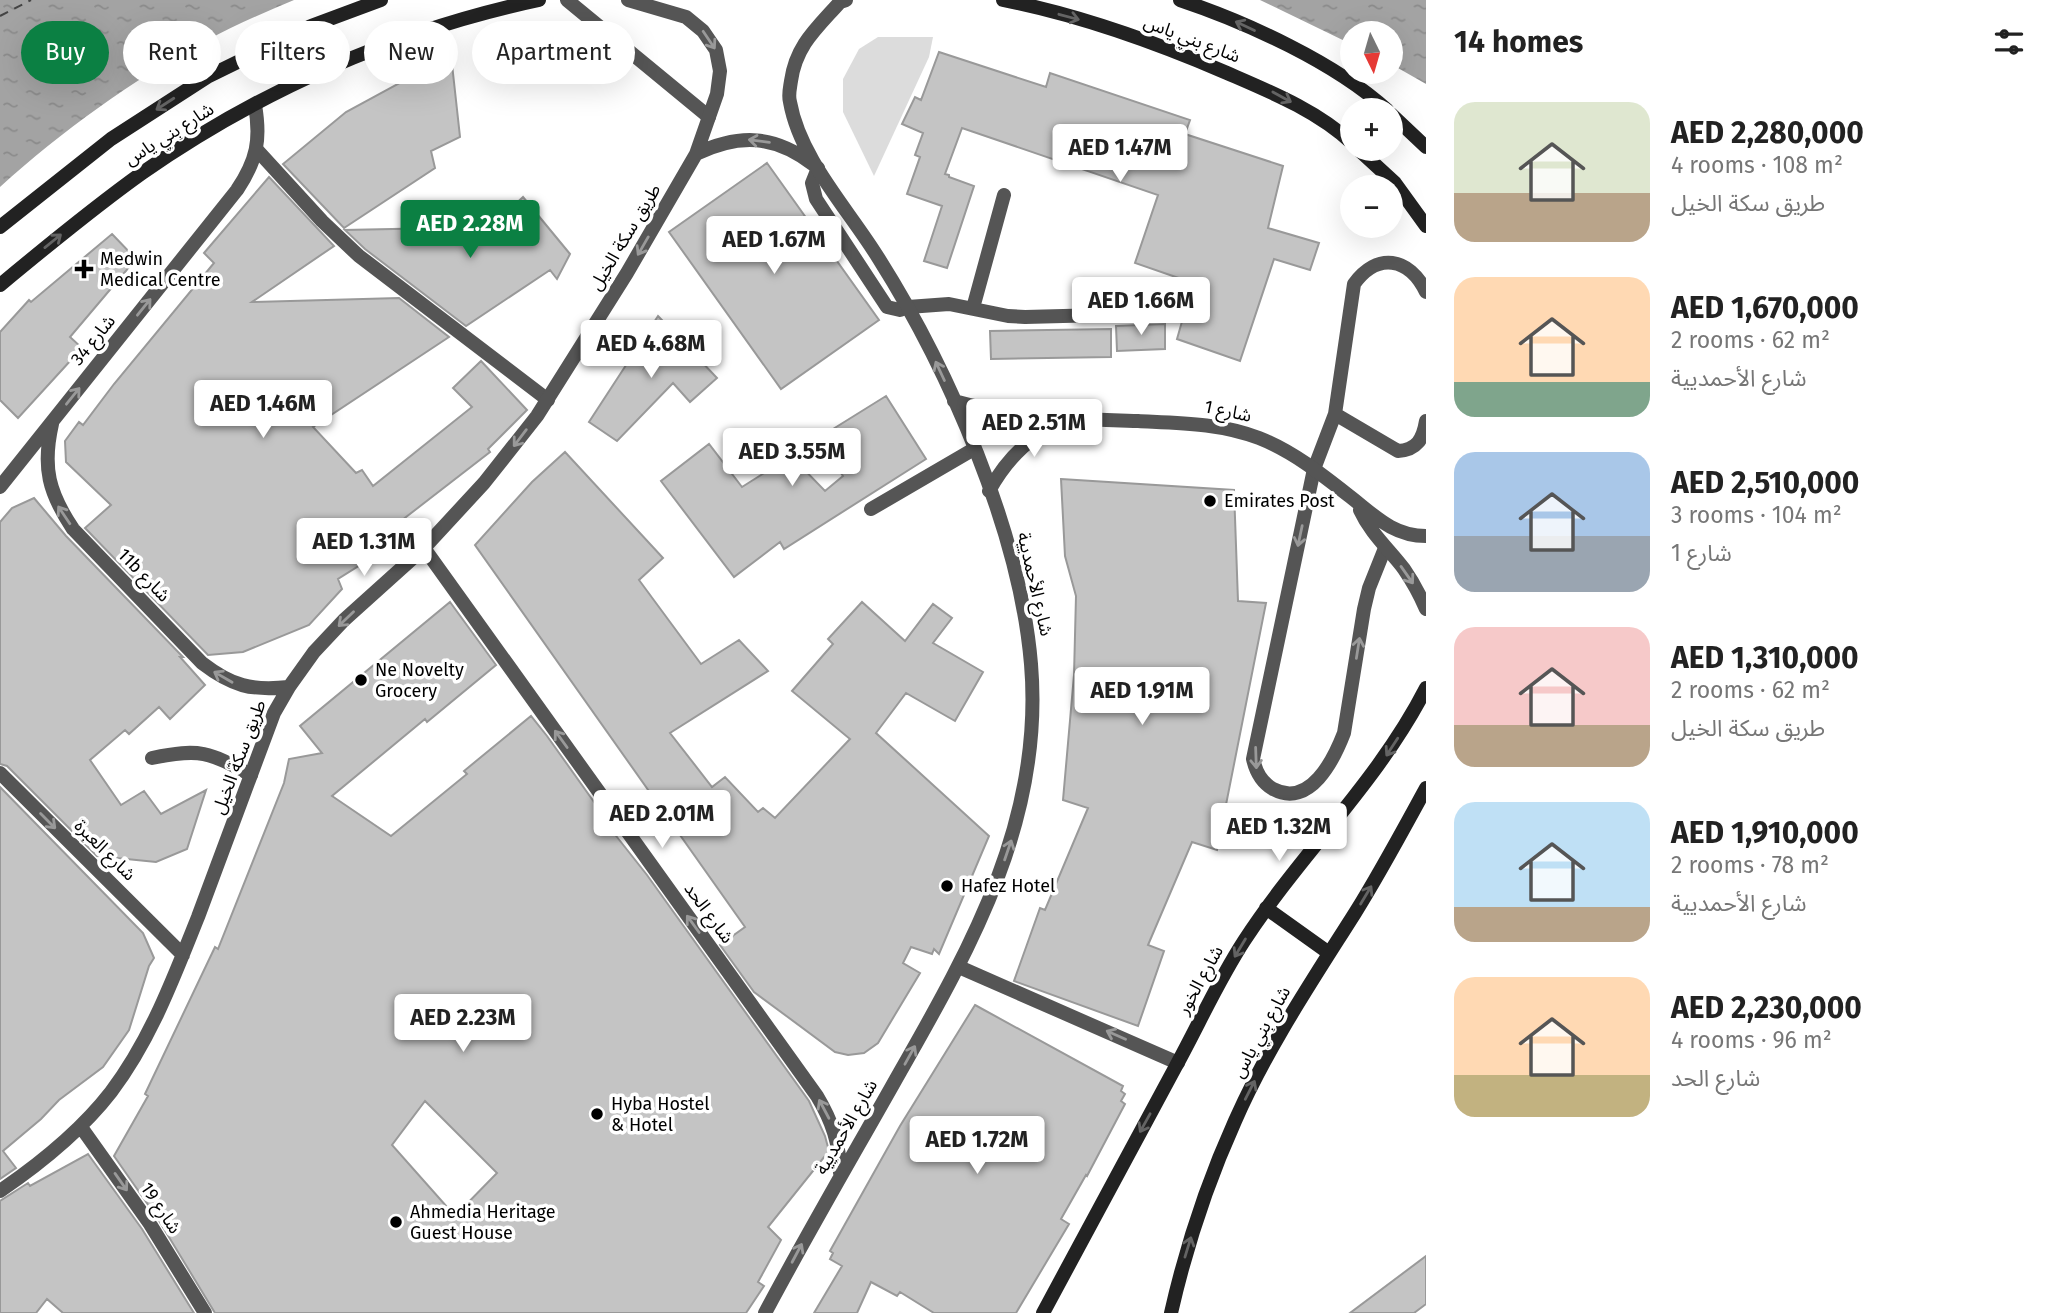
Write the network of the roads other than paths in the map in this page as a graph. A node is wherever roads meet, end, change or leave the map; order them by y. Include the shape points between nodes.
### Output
1 (381, 0) edge
2 (539, 0) edge
3 (568, 0) edge
4 (628, 0) edge
5 (846, 0) edge
6 (1003, 0) edge
7 (1180, 0) edge
8 (1374, 98) edge
9 (255, 105) junction
10 (709, 117) junction
11 (1403, 125) edge
12 (1340, 133) edge
13 (1426, 147) edge
14 (257, 150) junction
15 (696, 154) junction
16 (1371, 161) edge
17 (818, 168) junction
18 (1004, 195) dead end
19 (0, 226) edge
20 (1426, 226) edge
21 (0, 285) edge
22 (1424, 289) edge
23 (908, 307) junction
24 (973, 308) junction
25 (1140, 314) dead end
26 (548, 400) junction
27 (954, 401) junction
28 (1335, 414) junction
29 (1070, 419) junction
30 (53, 420) junction
31 (1426, 421) edge
32 (974, 449) junction
33 (1314, 469) junction
34 (0, 487) edge
35 (989, 491) junction
36 (1357, 502) junction
37 (871, 509) dead end
38 (1426, 536) edge
39 (424, 548) junction
40 (1385, 548) junction
41 (1426, 609) edge
42 (289, 687) junction
43 (1426, 688) edge
44 (152, 758) dead end
45 (0, 773) edge
46 (251, 775) junction
47 (1426, 788) edge
48 (1266, 908) junction
49 (1329, 953) junction
50 (183, 955) junction
51 (959, 967) junction
52 (1178, 1063) junction
53 (81, 1127) junction
54 (840, 1175) junction
55 (0, 1191) edge
56 (205, 1313) edge
57 (765, 1313) edge
58 (1043, 1313) edge
59 (1171, 1313) edge

1 -> 19 main road, شارع بني ياس via 311,26 207,77 111,139
2 - 9 main road, شارع بني ياس via 404,37 349,58
3 - 10 street
4 -> 10 street, طريق سكة الخيل via 686,17 703,31 716,50 720,71
5 - 17 street, شارع الأحمديية via 804,42 794,62 789,99 800,136
6 -> 12 main road, شارع بني ياس via 1100,25 1185,55 1277,94
8 -> 7 main road, شارع بني ياس via 1317,60
9 - 14 street, شارع 34
21 -> 9 main road, شارع بني ياس via 143,172
10 - 15 street, طريق سكة الخيل
11 - 13 main road
14 - 26 street via 359,256
30 -> 14 street, شارع 34 via 237,190
17 -> 15 street via 781,145 759,140 737,140
15 -> 26 street, طريق سكة الخيل
16 - 20 main road via 1395,183
17 - 23 street, شارع الأحمديية
17 - 23 street via 813,191 831,222 887,307
18 - 24 street
22 - 28 street via 1403,265 1374,264 1362,272 1354,284
23 - 24 street via 949,304
27 -> 23 street, شارع الأحمديية
24 - 25 street via 1025,317
26 -> 39 street, طريق سكة الخيل via 484,483
27 - 29 street, شارع 1 via 1015,415
27 - 32 street, شارع الأحمديية
28 - 31 street via 1398,452 1416,446
28 - 33 street
29 - 33 street, شارع 1 via 1229,428 1288,451
29 - 35 street, شارع 1 via 1021,447
30 - 34 street, شارع 34
42 -> 30 street, 11b شارع via 263,690 241,686 202,663 73,529 57,505 48,478
32 - 35 street, شارع الأحمديية
32 - 37 street
33 - 36 street, شارع 1
33 -> 40 street via 1253,758 1256,772 1276,791 1308,788 1338,750 1369,588
51 -> 35 street, شارع الأحمديية via 1011,844 1022,800 1031,722 1026,620
36 - 38 street, شارع 1 via 1396,530
36 - 40 street, شارع 1
39 -> 42 street, طريق سكة الخيل via 344,620
54 -> 39 street, شارع الحد via 835,1134 817,1096
40 -> 41 street, شارع 1 via 1403,568
42 - 46 street, طريق سكة الخيل
43 -> 48 main road, شارع الخور via 1371,777
44 - 46 street via 200,752
45 -> 50 street, شارع العبرة
46 - 50 street, طريق سكة الخيل
49 -> 47 main road, شارع بني ياس
48 - 49 main road
48 -> 52 main road, شارع الخور via 1219,983
59 -> 49 main road, شارع بني ياس via 1204,1194 1236,1119
50 - 53 street, طريق سكة الخيل via 140,1051
52 -> 51 street
54 -> 51 street, شارع الأحمديية
52 -> 58 main road, شارع الخور
53 - 55 street, طريق سكة الخيل
53 -> 56 street, شارع 19 via 150,1224
57 -> 54 street, شارع الأحمديية

